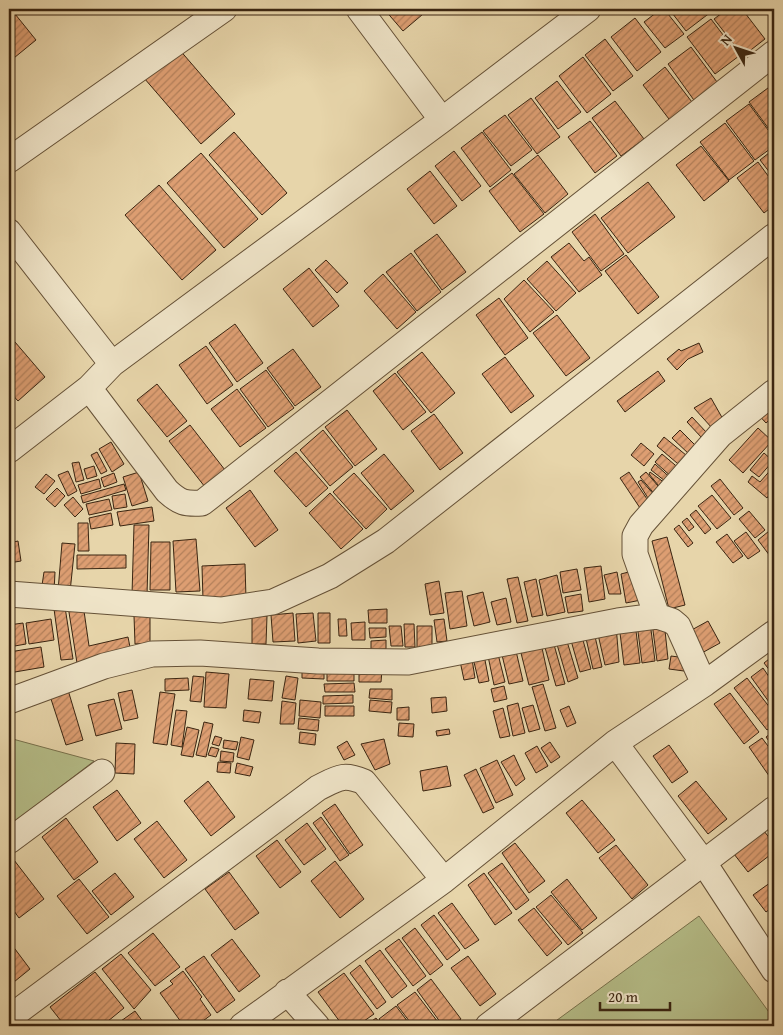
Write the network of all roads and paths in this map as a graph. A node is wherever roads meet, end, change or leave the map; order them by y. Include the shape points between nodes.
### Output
1 (224, 9) edge
2 (359, 9) edge
3 (588, 9) edge
4 (774, 53) edge
5 (442, 120) junction
6 (9, 160) edge
7 (9, 232) edge
8 (774, 236) edge
9 (112, 364) junction
10 (88, 388) junction
11 (774, 392) edge
12 (9, 450) edge
13 (9, 594) edge
14 (657, 616) junction
15 (774, 633) edge
16 (704, 684) junction
17 (9, 701) edge
18 (615, 743) junction
19 (102, 772) dead end
20 (774, 809) edge
21 (9, 841) edge
22 (704, 863) junction
23 (444, 880) junction
24 (774, 970) edge
25 (287, 992) junction
26 (9, 1018) edge
27 (242, 1026) edge
28 (317, 1026) edge
29 (488, 1026) edge

1 - 6 street
2 - 5 street
3 - 5 street
4 - 10 street via 202,503 188,504 167,491
5 - 9 street
7 - 9 street
8 - 13 street via 386,541 330,576 273,602 221,610
9 - 10 street
10 - 12 street
11 - 14 street via 720,435 635,536 635,554
14 - 16 street via 678,626
14 - 17 street via 408,662 318,662 200,653 152,654 104,666
15 - 16 street
16 - 18 street
18 - 22 street
18 - 23 street
19 - 21 street
20 - 22 street
22 - 24 street
22 - 29 street
23 - 25 street
23 - 26 street via 364,782 341,776 318,788
25 - 27 street
25 - 28 street

